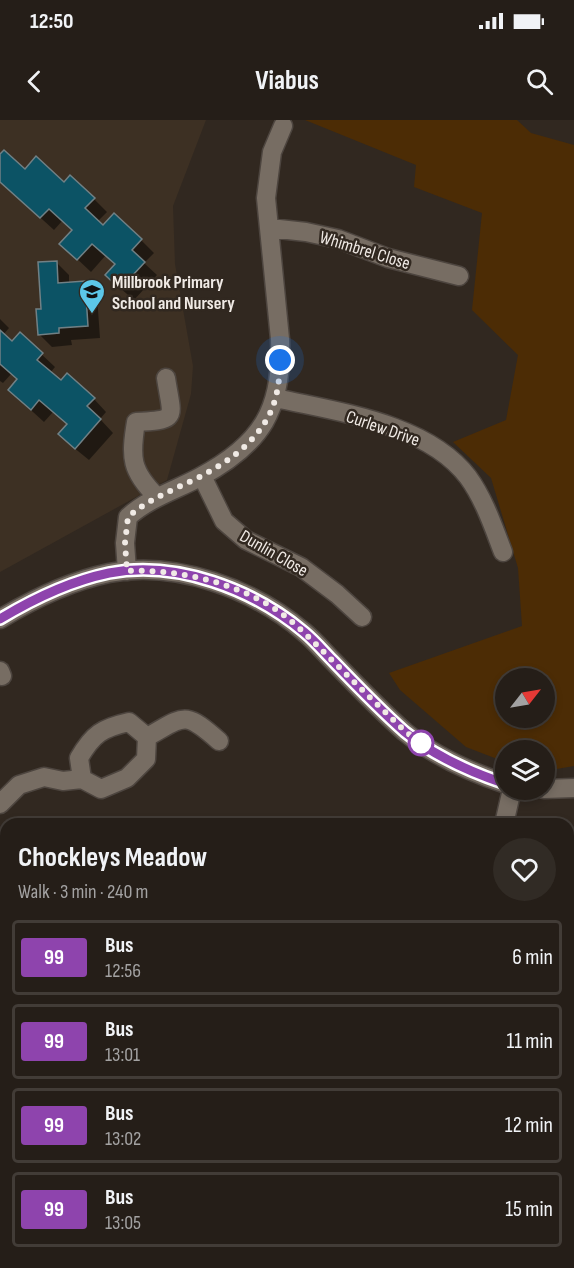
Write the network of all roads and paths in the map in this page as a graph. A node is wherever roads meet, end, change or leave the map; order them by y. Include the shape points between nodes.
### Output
1 (283, 126) dead end
2 (270, 228) junction
3 (459, 276) dead end
4 (166, 378) dead end
5 (276, 398) junction
6 (202, 476) junction
7 (157, 498) junction
8 (503, 552) dead end
9 (127, 571) junction
10 (362, 617) dead end
11 (0, 619) edge
12 (147, 736) junction
13 (219, 741) dead end
14 (82, 779) junction
15 (495, 780) edge
16 (574, 788) edge
17 (555, 789) edge
18 (509, 800) edge
19 (0, 804) edge
20 (505, 818) edge

1 - 2 street via 270,161 266,198
2 - 3 street, Whimbrel Close via 338,239 388,258
2 - 5 street via 280,360
4 - 7 street via 171,412 168,418 135,422 132,444 134,465 142,483
5 - 6 street via 268,416 242,450
5 - 8 street, Curlew Drive via 361,418 429,444 467,476 482,500
6 - 7 street
6 - 10 street, Dunlin Close via 224,521 246,540 301,567
7 - 9 street via 128,517
9 - 11 street via 76,583
9 - 15 street via 199,577 272,607 306,633 406,732 455,764
12 - 13 street via 180,718 197,722
12 - 14 street via 146,759 127,778 101,789
12 - 14 street via 129,722 108,726 90,740 78,758
14 - 19 street via 44,777 19,785
16 - 17 street
18 - 20 street

